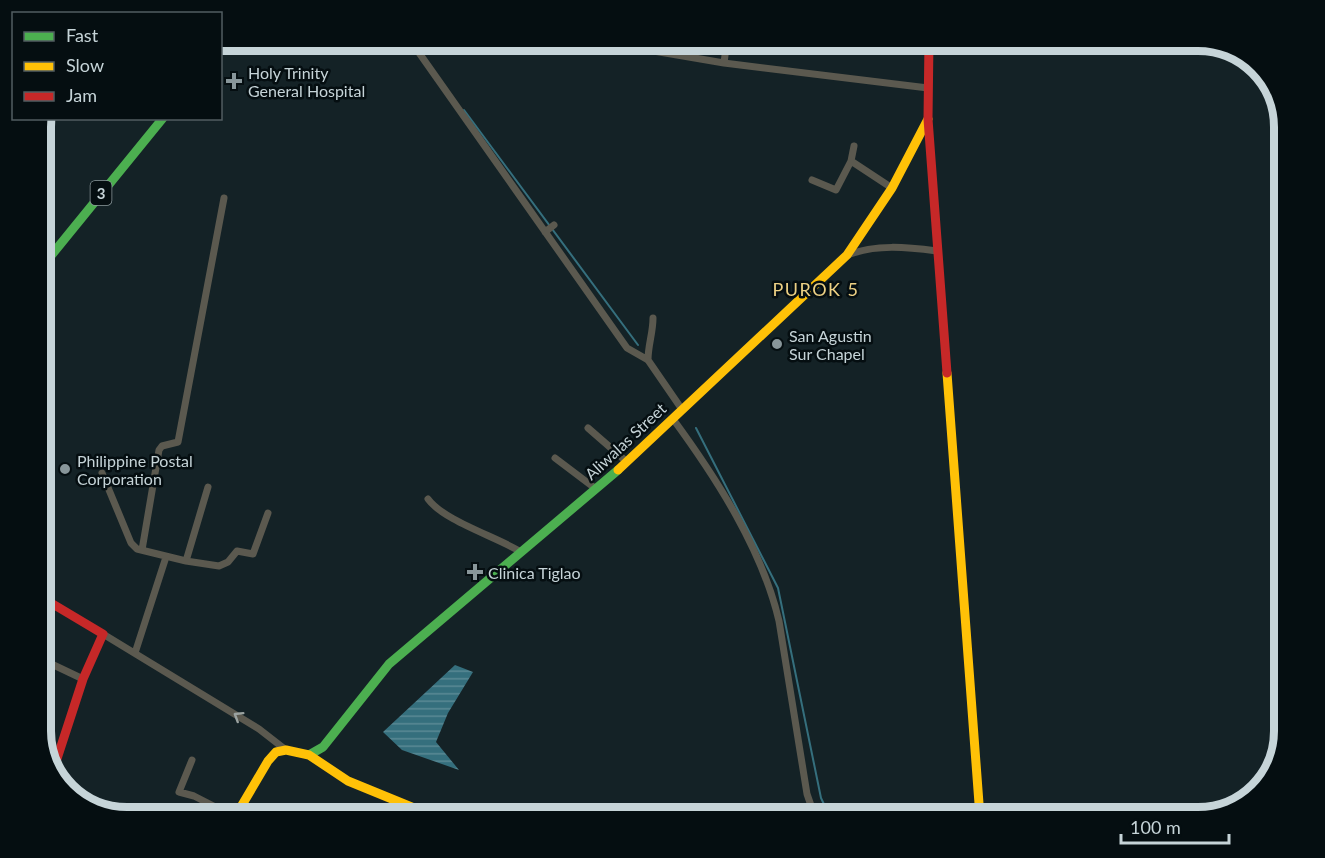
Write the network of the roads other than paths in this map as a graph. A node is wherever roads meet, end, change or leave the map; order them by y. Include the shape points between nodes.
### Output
1 (418, 51) edge
2 (654, 51) edge
3 (726, 51) edge
4 (929, 51) edge
5 (724, 63) junction
6 (928, 88) junction
7 (928, 119) junction
8 (160, 120) edge
9 (854, 146) dead end
10 (851, 161) junction
11 (812, 180) dead end
12 (892, 188) junction
13 (224, 198) dead end
14 (554, 225) dead end
15 (546, 231) junction
16 (937, 251) junction
17 (847, 255) junction
18 (51, 256) edge
19 (653, 318) dead end
20 (648, 360) junction
21 (681, 408) junction
22 (673, 419) junction
23 (588, 428) dead end
24 (555, 458) dead end
25 (627, 462) junction
26 (102, 473) dead end
27 (208, 487) dead end
28 (596, 489) junction
29 (428, 499) dead end
30 (268, 513) dead end
31 (142, 550) junction
32 (521, 552) junction
33 (166, 557) junction
34 (186, 561) junction
35 (51, 603) edge
36 (103, 634) junction
37 (135, 653) junction
38 (51, 664) edge
39 (83, 679) junction
40 (286, 750) junction
41 (309, 755) junction
42 (57, 759) edge
43 (192, 760) dead end
44 (214, 807) edge
45 (241, 807) edge
46 (410, 807) edge
47 (811, 807) edge
48 (979, 807) edge

1 - 15 street
2 - 5 street
3 - 5 street
4 - 6 main road
5 - 6 street
6 - 7 main road
7 - 12 main road, Aliwalas Street
7 - 16 main road
8 - 18 main road, 3
9 - 10 street
10 - 11 street via 836,190
10 - 12 street
12 - 17 main road, Aliwalas Street
13 - 31 street via 178,442 159,450
14 - 15 street
15 - 20 street via 627,348
16 - 17 street via 880,247
16 - 48 main road
17 - 21 main road, Aliwalas Street
19 - 20 street
20 - 21 street
21 - 22 main road, Aliwalas Street
22 - 25 main road, Aliwalas Street
22 - 47 street via 734,514 772,596
23 - 25 street
24 - 28 street
25 - 28 main road, Aliwalas Street
26 - 31 street via 131,543
27 - 34 street
28 - 32 main road, Aliwalas Street
29 - 32 street via 468,526
30 - 34 street via 253,554 237,551 219,566
31 - 33 street
32 - 41 main road, Aliwalas Street via 389,664 323,747
33 - 34 street
33 - 37 street
35 - 36 main road
36 - 37 street
36 - 39 main road
40 -> 37 street via 259,729
38 - 39 street
39 - 42 main road
40 - 41 main road
40 - 45 main road via 276,752 268,760
41 - 46 main road via 348,781
43 - 44 street via 179,792

